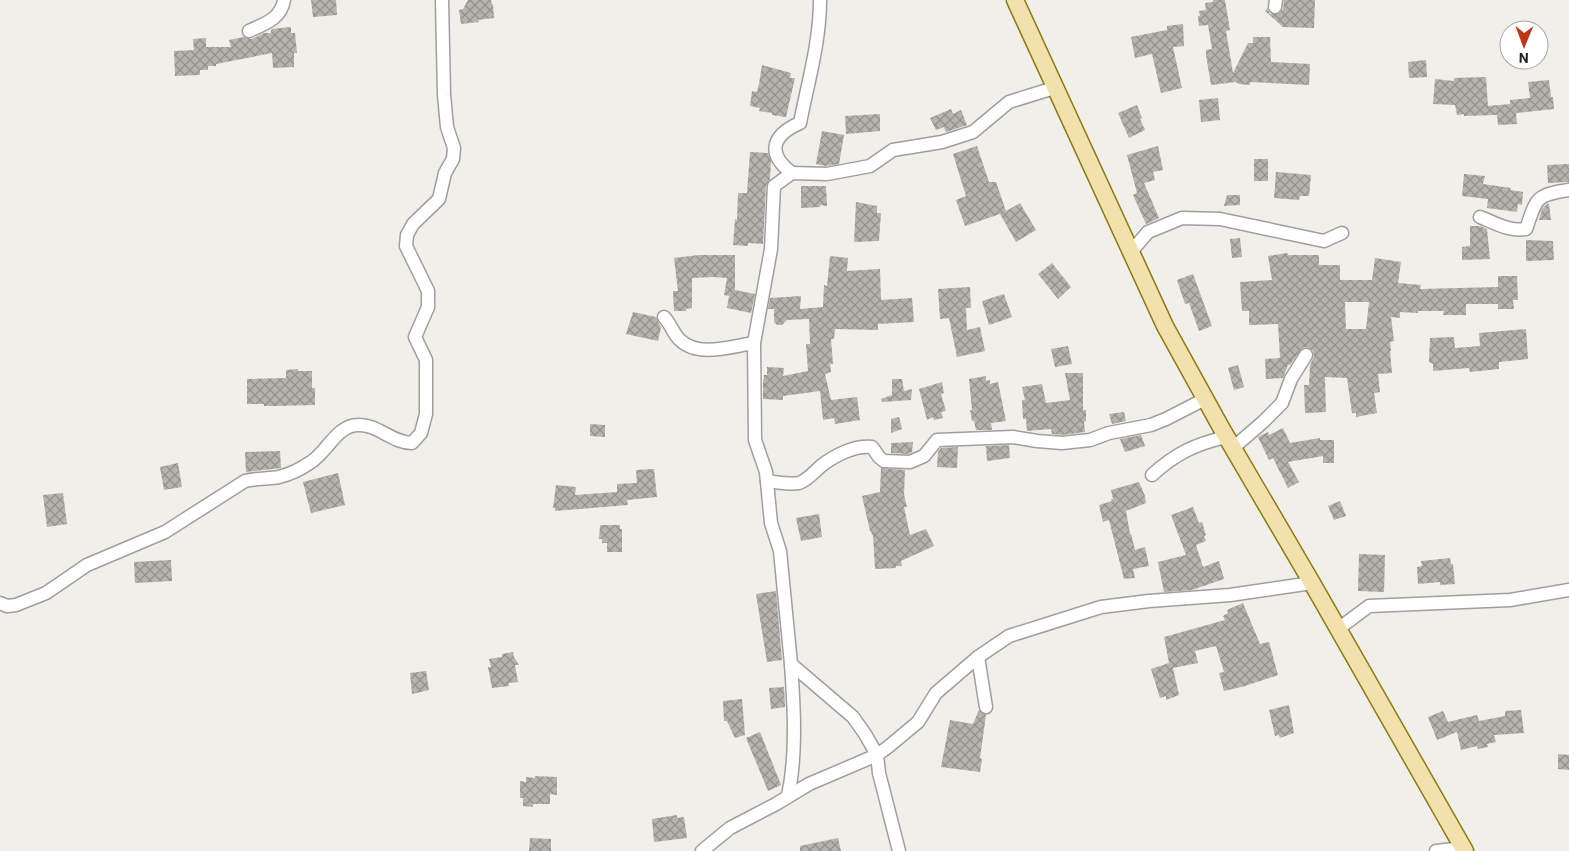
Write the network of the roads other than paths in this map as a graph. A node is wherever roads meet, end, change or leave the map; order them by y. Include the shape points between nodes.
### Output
1 (284, 0) edge
2 (442, 0) edge
3 (820, 0) edge
4 (1015, 0) edge
5 (248, 31) dead end
6 (1054, 88) junction
7 (792, 173) junction
8 (1569, 190) edge
9 (1480, 217) dead end
10 (1342, 233) dead end
11 (1130, 254) junction
12 (664, 318) dead end
13 (754, 343) junction
14 (1306, 354) dead end
15 (1205, 398) junction
16 (1230, 442) junction
17 (1152, 475) dead end
18 (767, 481) junction
19 (1312, 583) junction
20 (1569, 590) edge
21 (0, 603) edge
22 (1338, 629) junction
23 (978, 657) junction
24 (791, 664) junction
25 (986, 708) dead end
26 (877, 755) junction
27 (788, 796) junction
28 (1464, 850) edge
29 (702, 851) edge
30 (899, 851) edge
31 (1436, 851) edge

1 - 5 street via 271,21
2 - 21 street via 444,95 447,127 454,148 453,159 439,199 413,224 406,246 428,291 428,307 415,337 426,360 426,414 421,433 412,443 403,443 372,427 357,425 343,429 313,461 294,472 245,481 165,532 87,565 46,593 16,605
3 - 7 street via 815,53 800,122 786,129 777,140 775,152 781,164
4 - 6 main road
6 - 7 street via 1009,102 973,132 942,142 893,150 870,166 827,174
6 - 11 main road
7 - 13 street via 774,186 771,249
8 - 9 street via 1546,193 1536,200 1526,229 1519,231 1503,227
10 - 11 street via 1324,241 1220,219 1182,218 1148,232
11 - 15 main road
12 - 13 street via 677,338 690,347 707,349
13 - 18 street via 755,440
14 - 16 street via 1282,402 1263,422
15 - 16 main road
15 - 18 street via 1151,425 1090,440 1062,443 1013,437 937,440 924,456 910,462 884,461 872,447 865,446 834,458 800,483
16 - 17 street via 1202,442 1178,454
16 - 19 main road
18 - 24 street via 771,523 780,551
19 - 22 main road
19 - 23 street via 1101,607 1009,636
20 - 22 street via 1510,600 1368,606
22 - 28 main road
23 - 25 street
23 - 26 street via 936,693 918,722
24 - 26 street via 853,717
24 - 27 street via 794,720
26 - 27 street
26 - 30 street
27 - 29 street via 730,828
28 - 31 street

